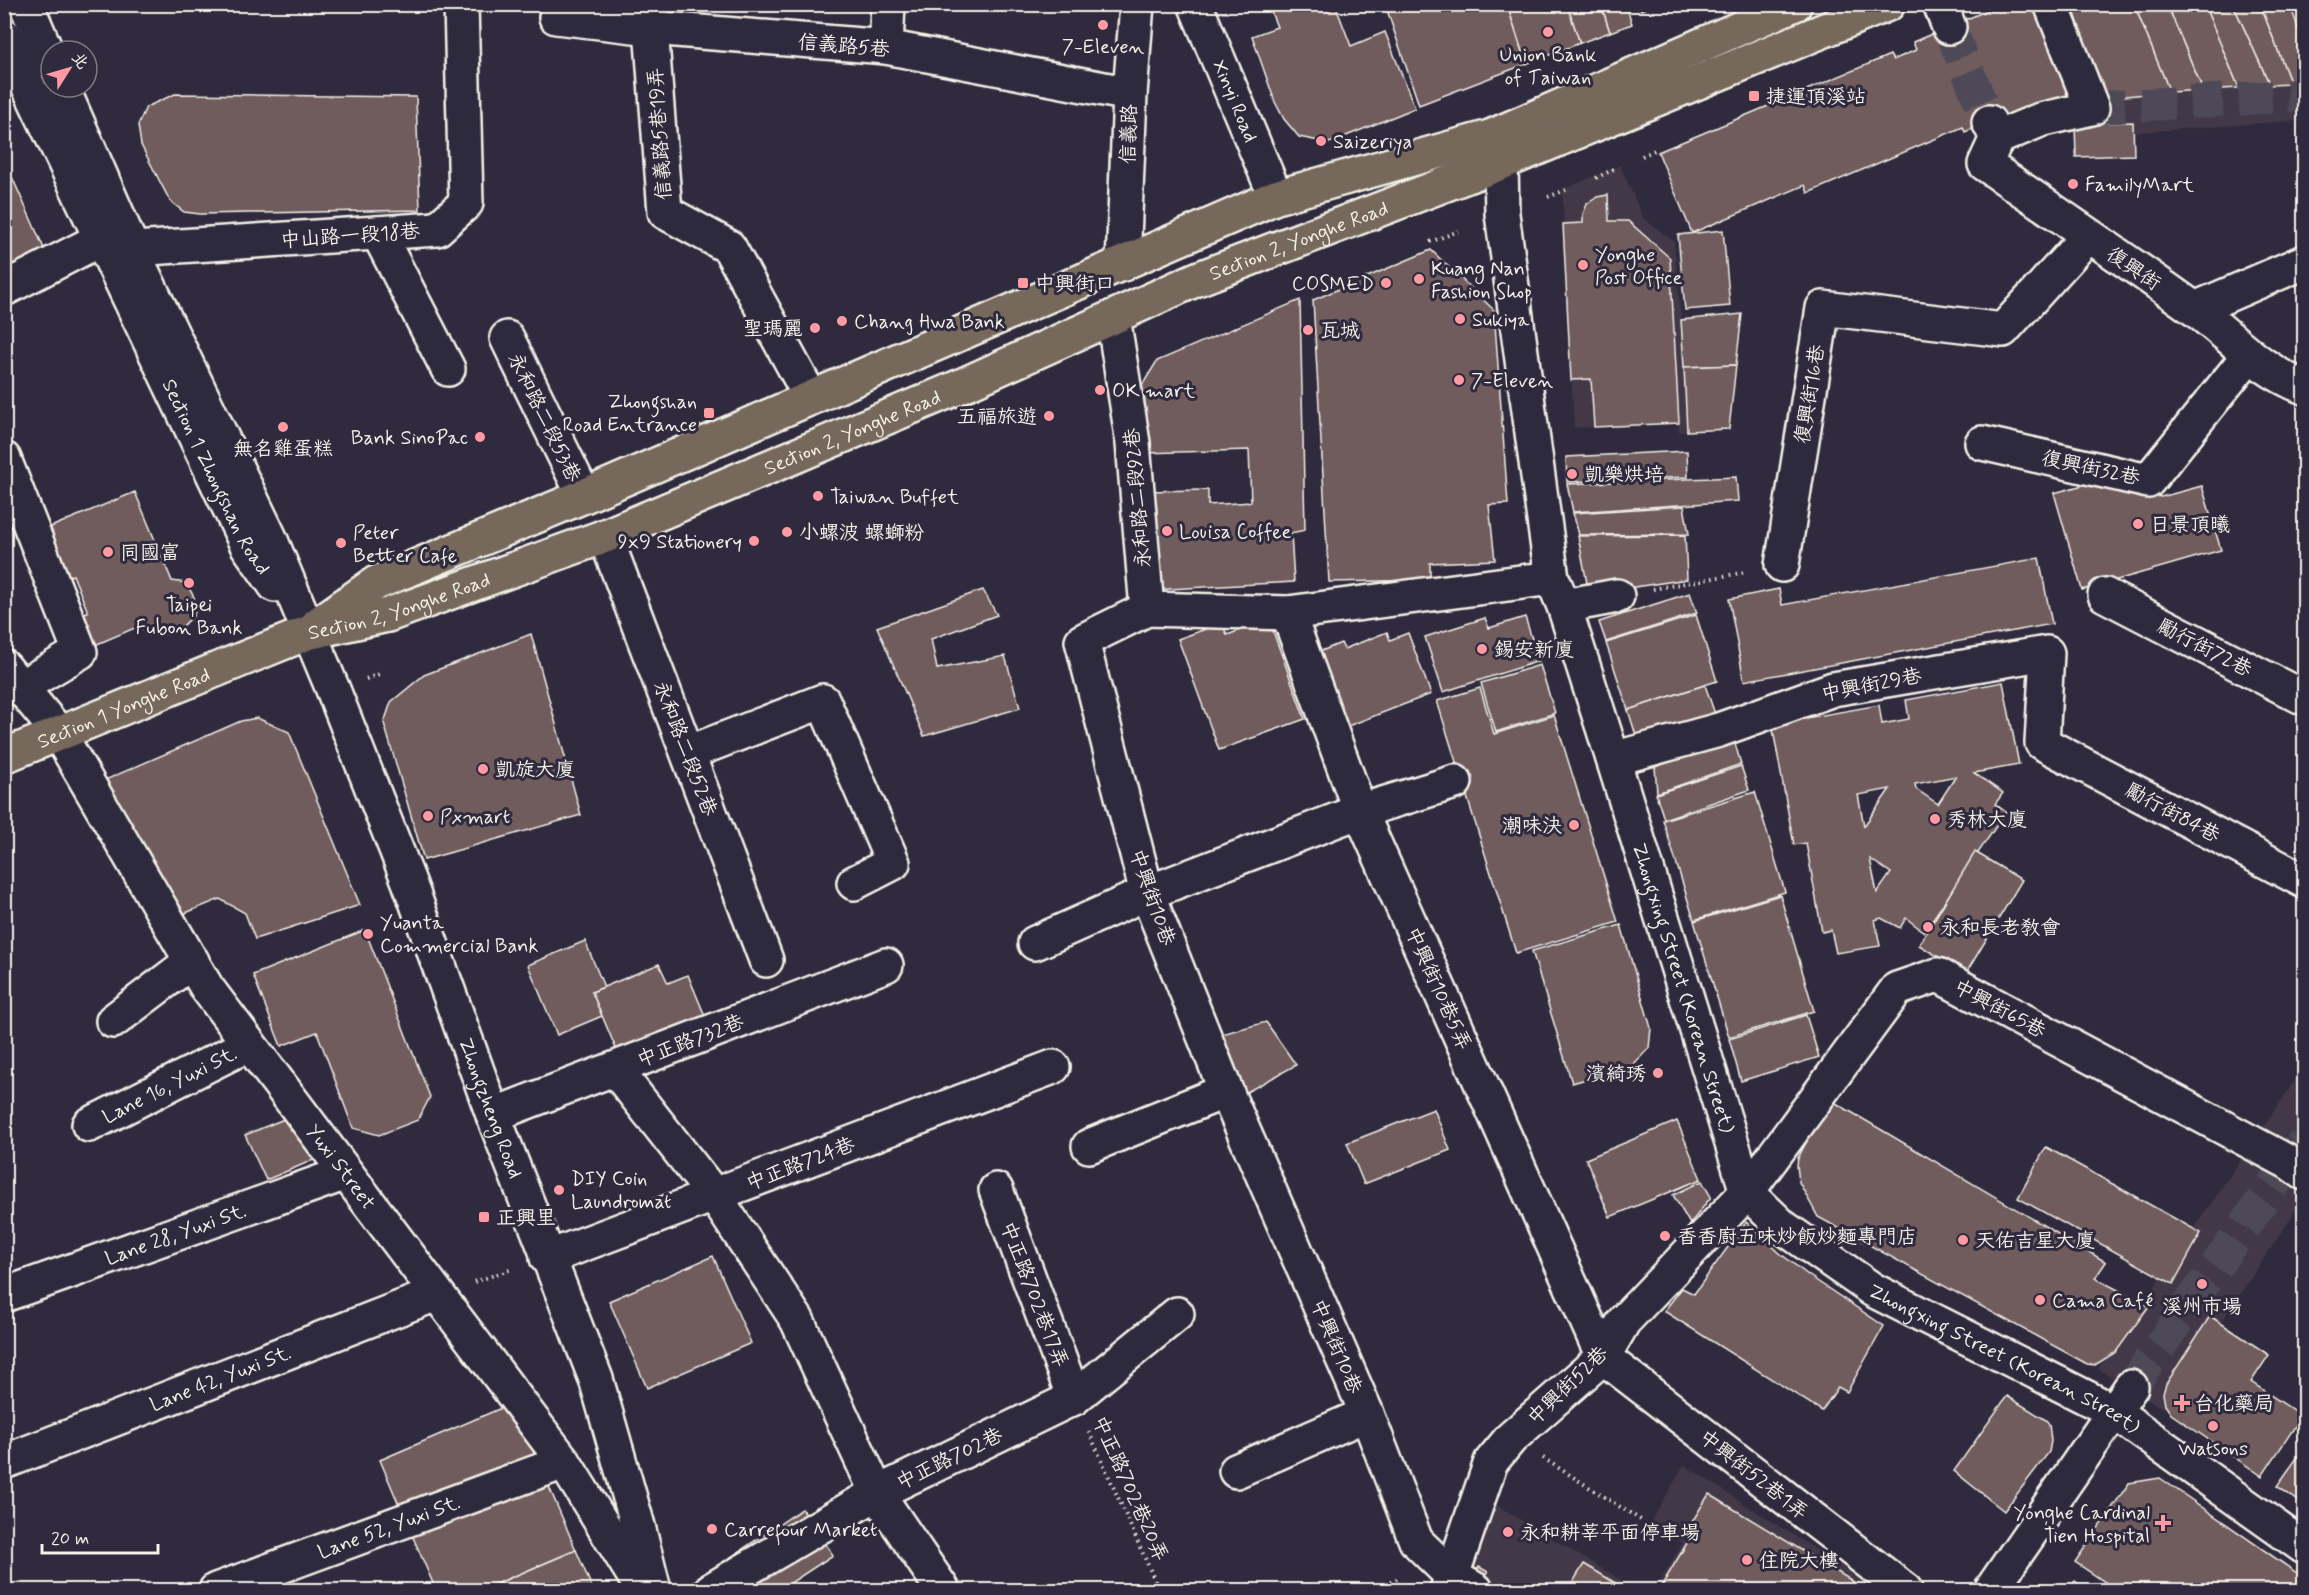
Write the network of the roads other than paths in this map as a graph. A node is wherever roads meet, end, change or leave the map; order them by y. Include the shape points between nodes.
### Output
1 (26, 4) edge
2 (461, 4) edge
3 (888, 4) edge
4 (1137, 4) edge
5 (1195, 4) edge
6 (1795, 4) edge
7 (1888, 4) edge
8 (2051, 4) edge
9 (651, 16) edge
10 (555, 17) dead end
11 (4, 35) edge
12 (41, 39) edge
13 (886, 47) junction
14 (1130, 94) junction
15 (67, 99) edge
16 (1496, 150) junction
17 (1276, 197) junction
18 (378, 233) junction
19 (2088, 236) junction
20 (101, 239) junction
21 (133, 249) junction
22 (2304, 262) edge
23 (1123, 264) junction
24 (4, 289) edge
25 (2195, 309) junction
26 (1113, 317) junction
27 (507, 338) dead end
28 (2248, 355) junction
29 (448, 369) dead end
30 (2304, 387) edge
31 (812, 398) junction
32 (1982, 443) dead end
33 (4, 459) edge
34 (584, 496) junction
35 (605, 536) junction
36 (1782, 565) road end
37 (1558, 592) junction
38 (2105, 595) dead end
39 (1617, 596) road end
40 (1147, 609) junction
41 (1288, 613) junction
42 (307, 633) junction
43 (13, 677) edge
44 (2304, 698) edge
45 (58, 732) junction
46 (2042, 743) joint
47 (688, 753) junction
48 (4, 756) edge
49 (1614, 759) junction
50 (1455, 782) dead end
51 (1360, 811) junction
52 (2304, 881) edge
53 (854, 883) dead end
54 (1147, 893) junction
55 (1035, 943) dead end
56 (766, 960) dead end
57 (192, 961) junction
58 (886, 965) dead end
59 (113, 1021) dead end
60 (249, 1044) junction
61 (1053, 1067) dead end
62 (615, 1069) junction
63 (1226, 1091) junction
64 (493, 1115) junction
65 (89, 1125) dead end
66 (1089, 1146) dead end
67 (2297, 1168) edge
68 (346, 1173) junction
69 (996, 1190) dead end
70 (1747, 1192) junction
71 (714, 1195) junction
72 (548, 1258) junction
73 (436, 1294) junction
74 (4, 1295) edge
75 (1178, 1314) dead end
76 (1602, 1357) junction
77 (1074, 1398) junction
78 (2122, 1399) junction
79 (1367, 1414) junction
80 (4, 1462) edge
81 (564, 1462) junction
82 (1236, 1471) dead end
83 (877, 1493) junction
84 (2304, 1547) edge
85 (1458, 1586) edge
86 (216, 1590) edge
87 (643, 1590) edge
88 (654, 1590) edge
89 (711, 1590) edge
90 (943, 1590) edge
91 (1905, 1590) edge
92 (1991, 1590) edge

1 - 12 street
2 - 18 street, 中山路一段18巷 via 466,203 437,229
3 - 13 street
4 - 14 street, 信義路
5 - 17 street, Xinyi Road
6 - 16 main road, Section 2, Yonghe Road
7 - 16 main road, Section 2, Yonghe Road
8 - 19 street, 復興街 via 2092,108 1993,130 1985,164
9 - 10 street, 信義路5巷
9 - 13 street, 信義路5巷
9 - 31 street, 信義路5巷19弄 via 665,212 729,247
11 - 20 street, Section 1 Zhongshan Road
13 - 14 street, 信義路5巷
14 - 23 street, 信義路
15 - 21 street, Section 1 Zhongshan Road
16 - 17 main road, Section 2, Yonghe Road
16 - 26 main road, Section 2, Yonghe Road
16 - 37 street, Zhongxing Street (Korean Street)
17 - 23 main road, Section 2, Yonghe Road
18 - 21 street, 中山路一段18巷
18 - 29 street
19 - 25 street, 復興街
19 - 36 street, 復興街16巷 via 2003,330 1823,308
20 - 24 street
20 - 42 street, Section 1 Zhongshan Road via 247,545
21 - 42 street, Section 1 Zhongshan Road via 270,538
22 - 25 street
23 - 31 main road, Section 2, Yonghe Road
25 - 28 street, 復興街
26 - 35 main road, Section 2, Yonghe Road via 954,389
26 - 40 street, 永和路二段92巷 via 1133,443
27 - 34 street, 永和路二段53巷
28 - 30 street, 復興街 via 2281,378
28 - 32 street, 復興街32巷 via 2148,481
31 - 34 main road, Section 2, Yonghe Road
33 - 43 street via 80,652
34 - 42 main road, Section 2, Yonghe Road via 376,583
35 - 42 main road, Section 2, Yonghe Road via 388,615
35 - 47 street, 永和路二段52巷
37 - 39 street
37 - 41 street, 中興街10巷
37 - 49 street, Zhongxing Street (Korean Street)
38 - 44 street, 勵行街72巷
40 - 41 street, 中興街10巷
40 - 54 street, 中興街10巷 via 1082,641
41 - 51 street, 中興街10巷5弄
42 - 45 main road, Section 1 Yonghe Road
42 - 64 street, Zhongzheng Road via 408,882
43 - 45 street, Yuxi Street
45 - 48 main road, Section 1 Yonghe Road
45 - 57 street, Yuxi Street
46 - 49 street, 中興街29巷 via 2047,653 1833,689 1719,730
46 - 52 street, 勵行街84巷
47 - 53 street via 823,701 892,863
47 - 56 street, 永和路二段52巷
49 - 70 street, Zhongxing Street (Korean Street)
50 - 51 street
51 - 54 street
51 - 76 street, 中興街10巷5弄
54 - 55 street
54 - 63 street, 中興街10巷
57 - 59 street
57 - 60 street, Yuxi Street
58 - 62 street, 中正路732巷
60 - 65 street, Lane 16, Yuxi St.
60 - 68 street, Yuxi Street
61 - 71 street, 中正路724巷
62 - 64 street, 中正路732巷
62 - 71 street
63 - 66 street
63 - 79 street, 中興街10巷
64 - 72 street, Zhongzheng Road
67 - 70 street, 中興街65巷 via 1938,975 1897,989
68 - 73 street, Yuxi Street
68 - 74 street, Lane 28, Yuxi St.
69 - 77 street, 中正路702巷17弄
70 - 76 street, 中興街52巷 via 1624,1321
70 - 78 street, Zhongxing Street (Korean Street) via 1784,1227 1873,1290
71 - 72 street, 中正路724巷
71 - 83 street via 797,1320
72 - 88 street, Zhongzheng Road via 596,1379
73 - 80 street, Lane 42, Yuxi St.
73 - 81 street, Yuxi Street
75 - 77 street, 中正路702巷
76 - 85 street, 中興街52巷 via 1512,1438 1491,1462
76 - 91 street, 中興街52巷1弄
77 - 83 street, 中正路702巷
78 - 84 street, Zhongxing Street (Korean Street)
78 - 92 street
79 - 82 street
79 - 85 street, 中興街10巷 via 1416,1541
81 - 86 street, Lane 52, Yuxi St.
81 - 87 street, Yuxi Street
83 - 89 street, 中正路702巷
83 - 90 street

